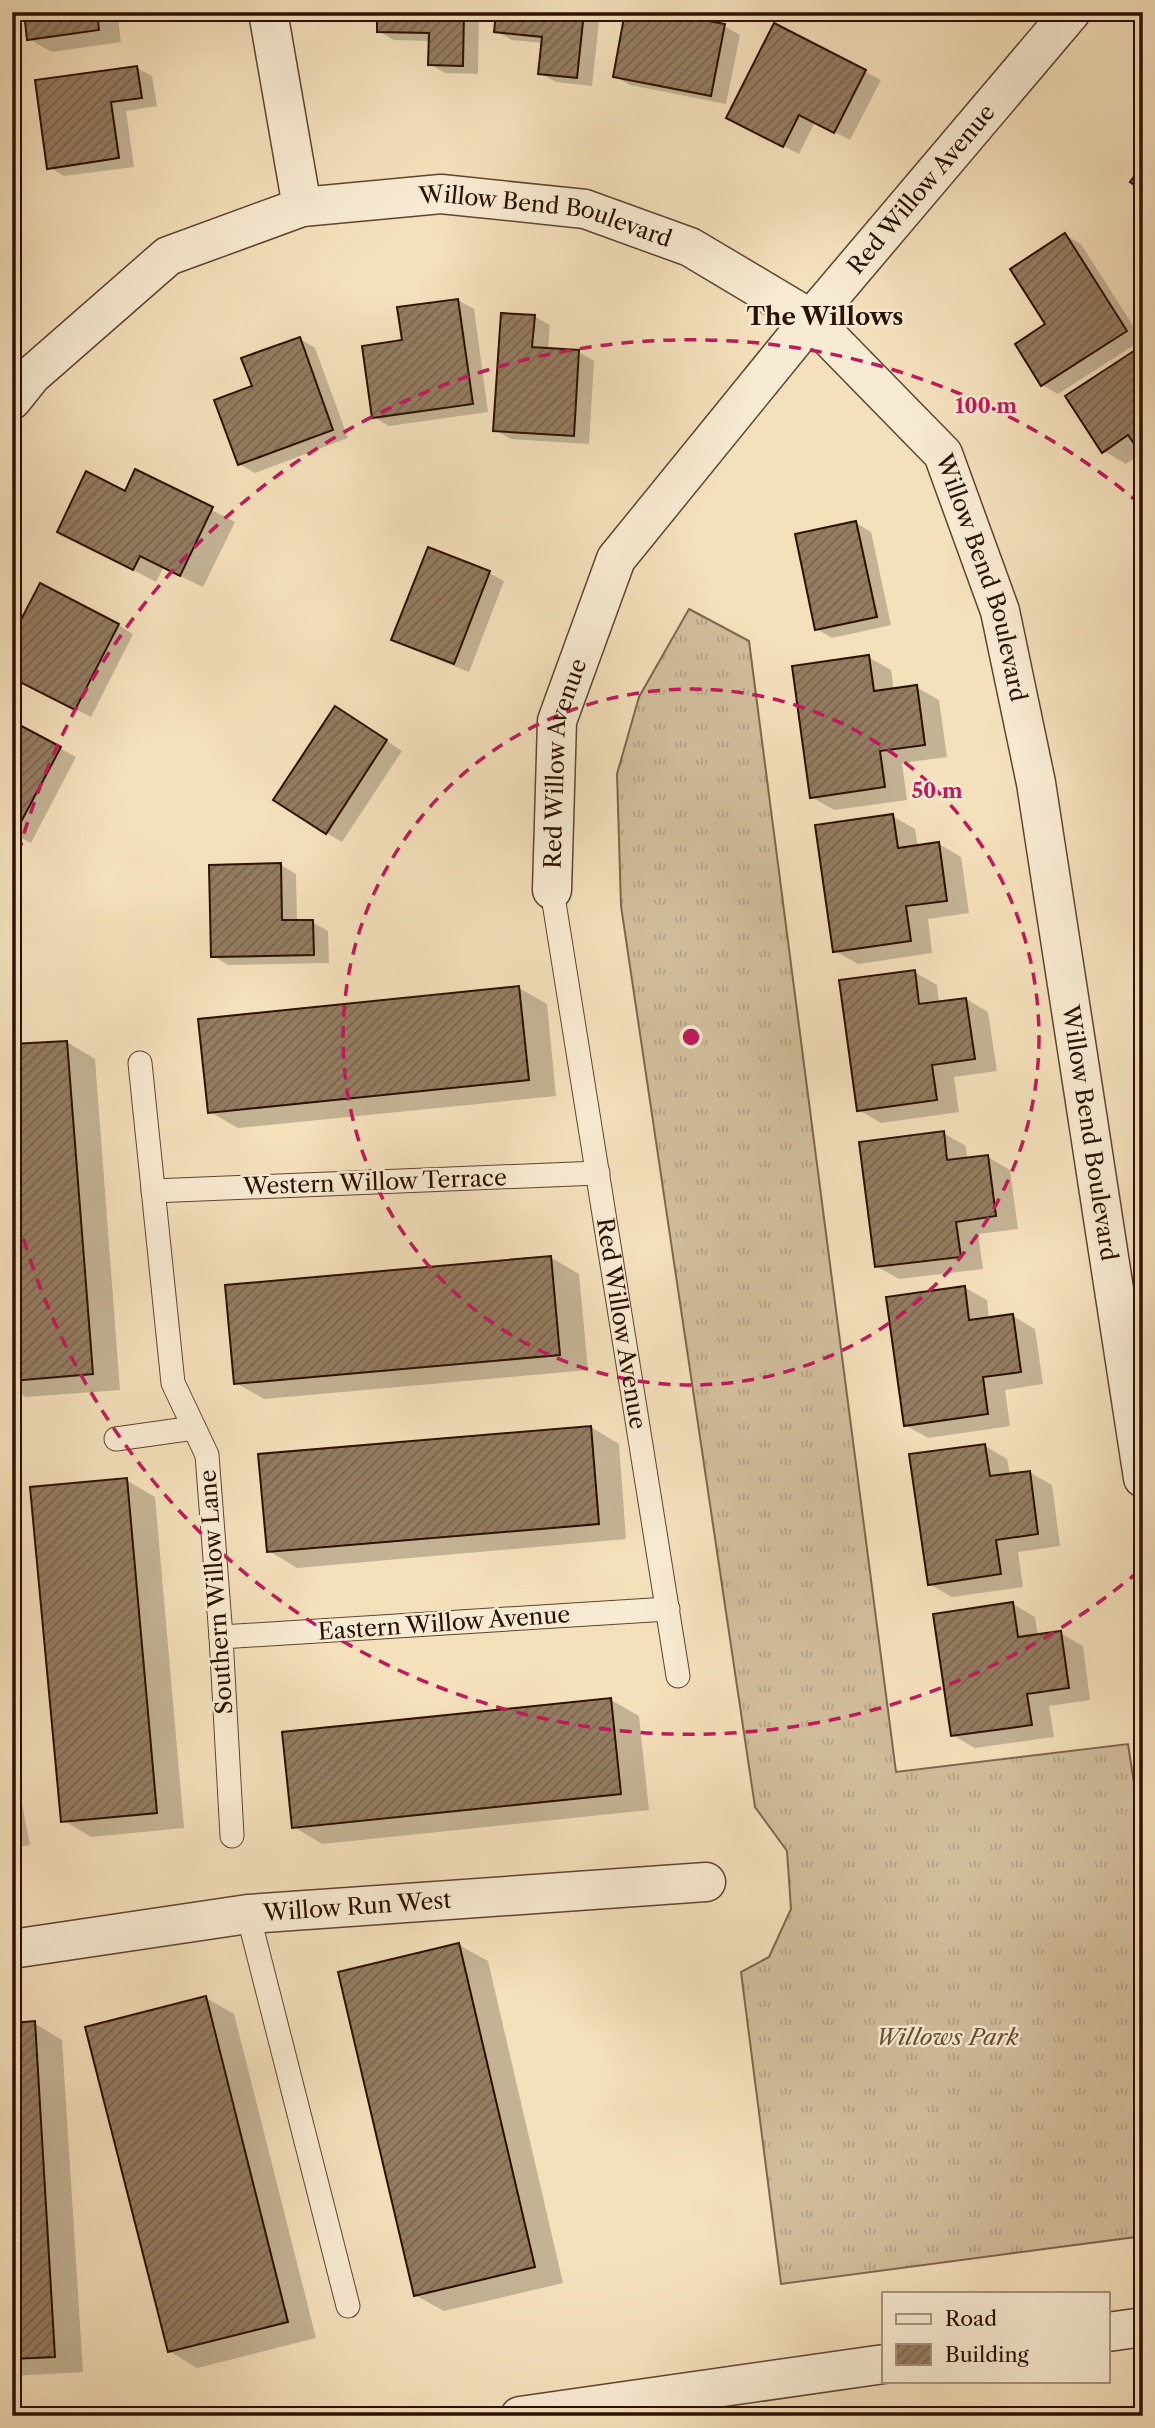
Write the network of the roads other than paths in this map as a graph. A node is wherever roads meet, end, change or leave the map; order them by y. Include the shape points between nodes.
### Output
1 (268, 12) edge
2 (1071, 12) edge
3 (302, 207) junction
4 (811, 318) junction
5 (12, 400) edge
6 (552, 890) joint
7 (140, 1063) dead end
8 (598, 1173) junction
9 (153, 1191) junction
10 (1131, 1337) edge
11 (194, 1428) junction
12 (116, 1438) dead end
13 (1143, 1478) edge
14 (668, 1609) junction
15 (221, 1637) junction
16 (678, 1676) dead end
17 (232, 1836) dead end
18 (706, 1882) dead end
19 (248, 1914) junction
20 (12, 1949) edge
21 (348, 2306) dead end
22 (1143, 2327) edge
23 (1110, 2332) edge
24 (882, 2364) edge
25 (559, 2413) edge
26 (520, 2416) edge

1 - 3 street
2 - 4 street, Red Willow Avenue
3 - 4 street, Willow Bend Boulevard via 441,194 585,209 690,247
3 - 5 street, Willow Bend Boulevard via 168,256 32,375
4 - 6 street, Red Willow Avenue via 616,559 557,721
4 - 10 street, Willow Bend Boulevard via 943,454 1000,611 1036,783
6 - 8 lane, Red Willow Avenue
7 - 9 lane, Southern Willow Lane
8 - 9 lane, Western Willow Terrace
8 - 14 lane, Red Willow Avenue
9 - 11 lane, Southern Willow Lane via 173,1383
10 - 13 street, Willow Bend Boulevard
11 - 12 lane
11 - 15 lane, Southern Willow Lane via 207,1455
14 - 15 lane, Eastern Willow Avenue
14 - 16 lane, Red Willow Avenue
15 - 17 lane, Southern Willow Lane
18 - 19 street, Willow Run West
19 - 20 street, Willow Run West
19 - 21 lane
22 - 23 street
24 - 25 street
25 - 26 street

